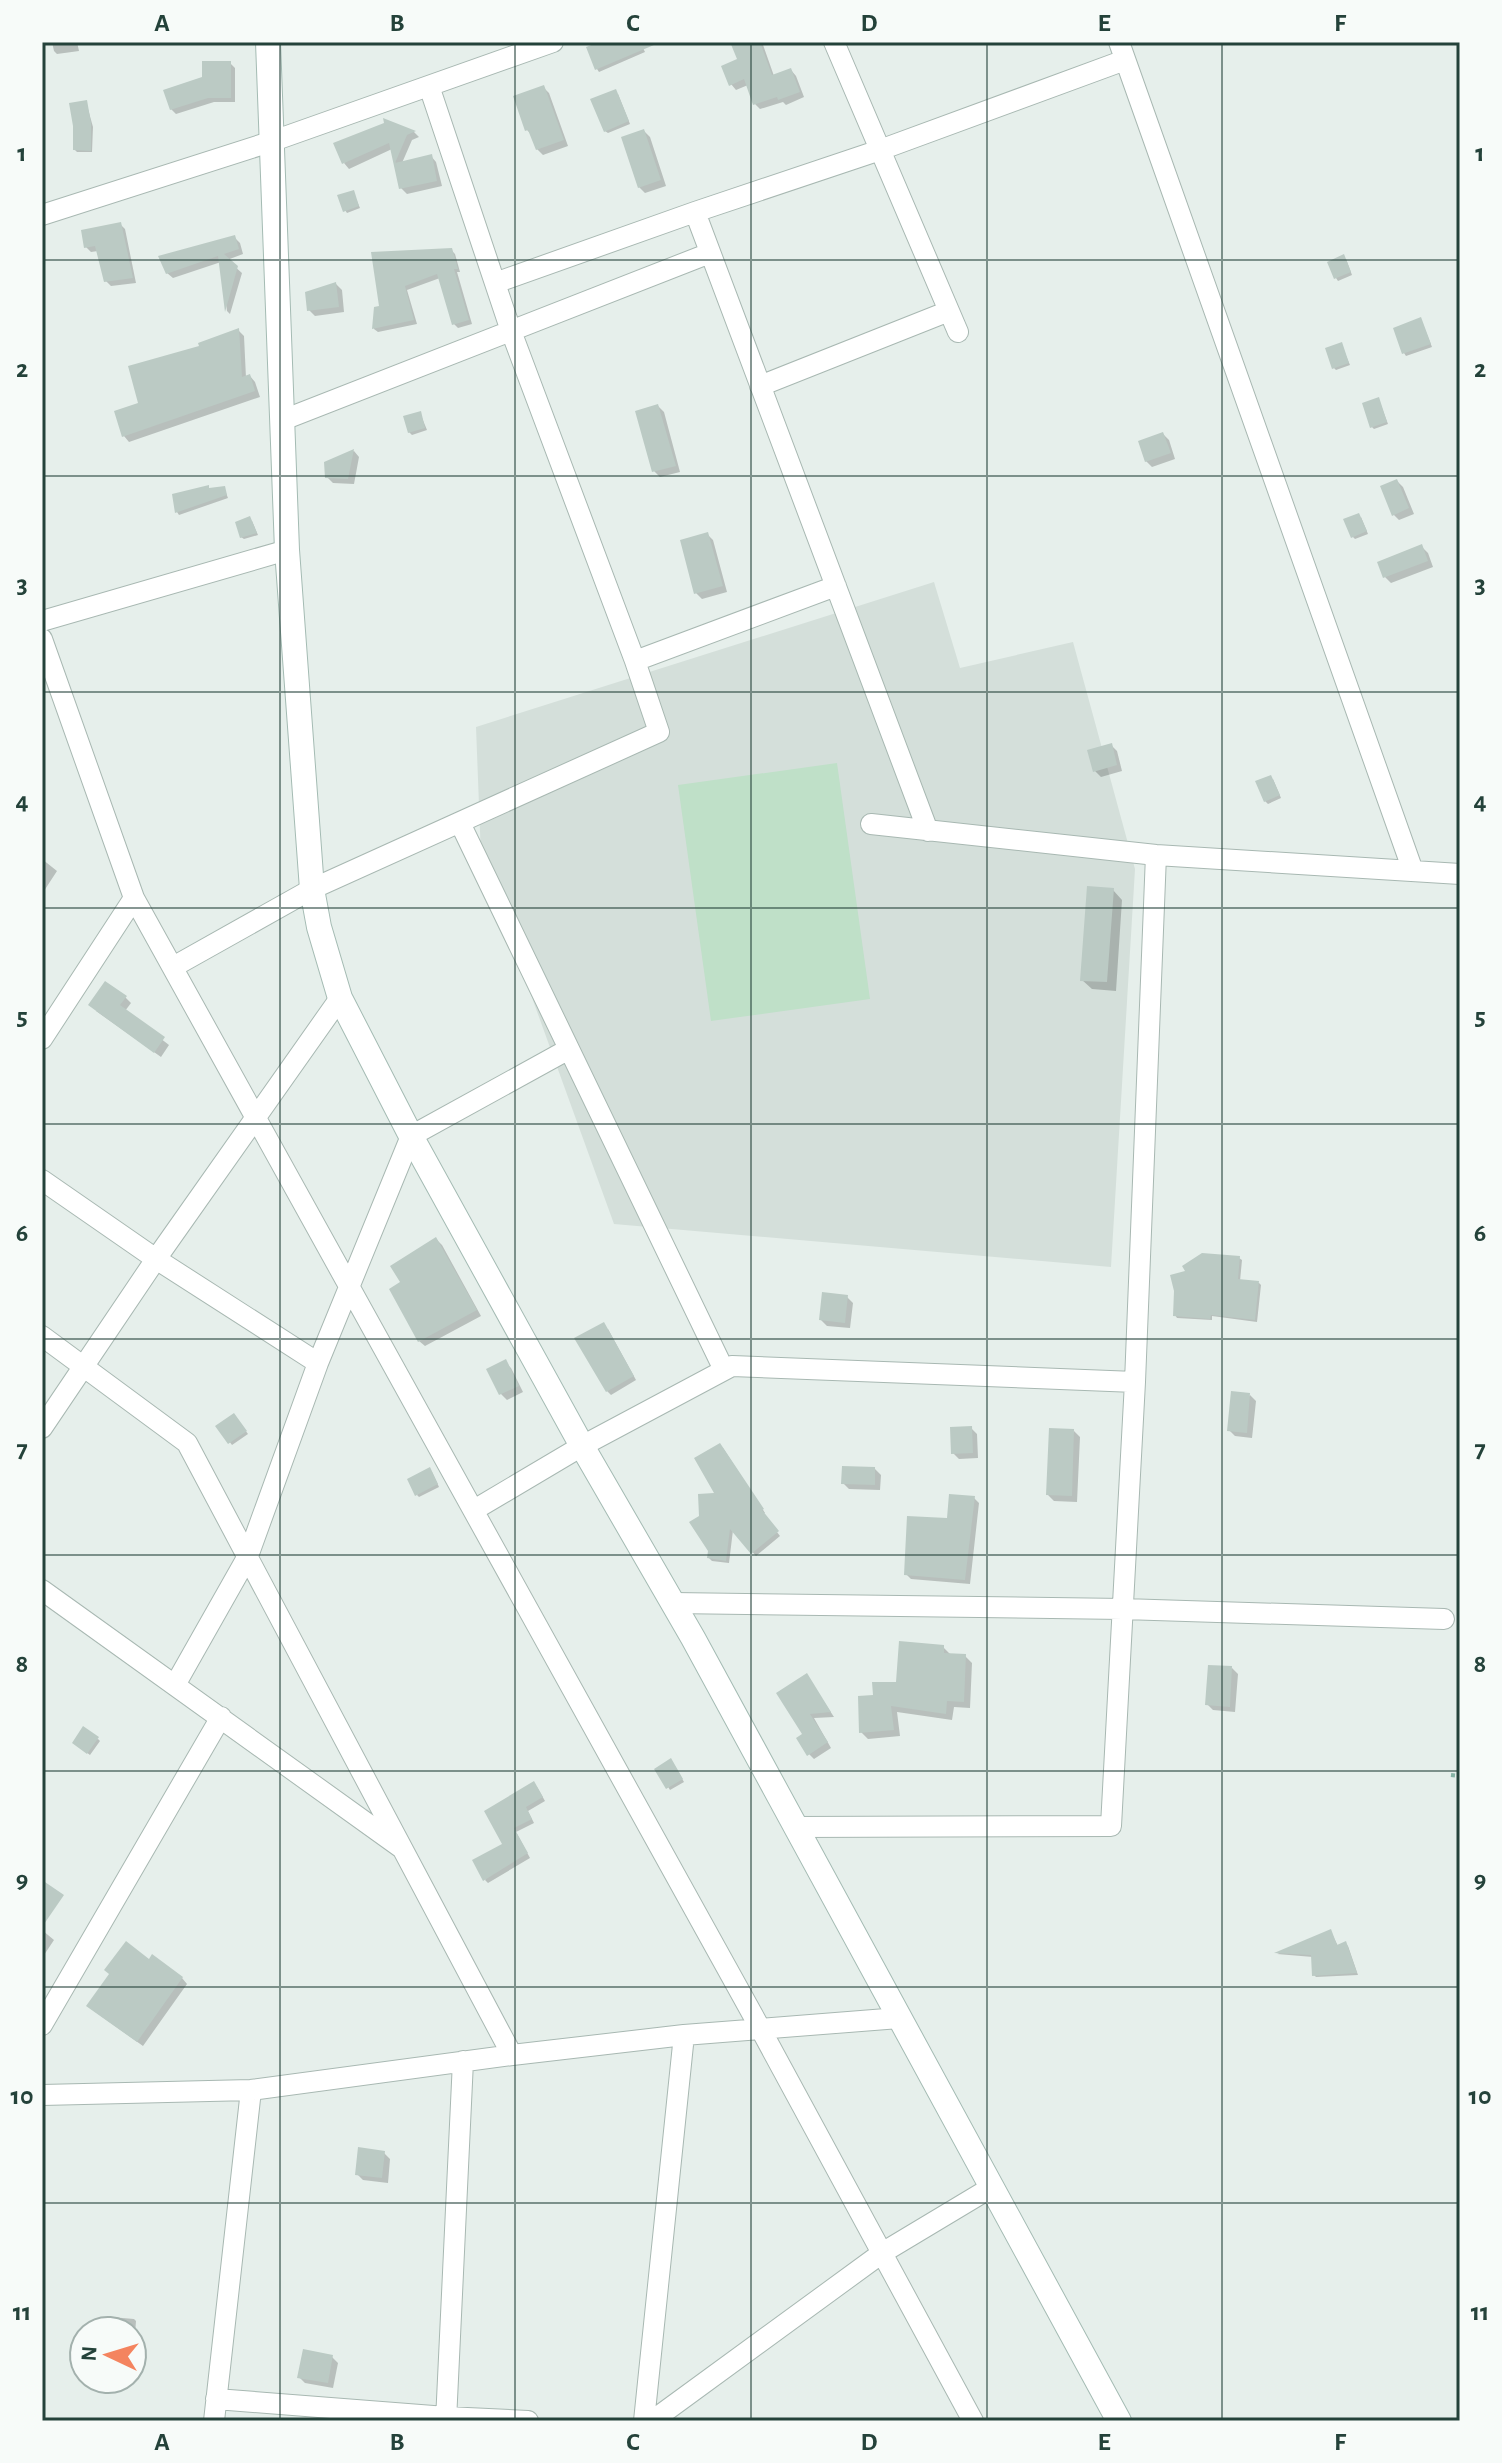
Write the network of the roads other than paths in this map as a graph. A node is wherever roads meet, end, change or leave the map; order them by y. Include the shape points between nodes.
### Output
1 (268, 42) edge
2 (553, 42) edge
3 (834, 42) edge
4 (1122, 51) edge
5 (429, 86) junction
6 (273, 141) junction
7 (880, 150) junction
8 (695, 212) junction
9 (42, 215) edge
10 (710, 253) junction
11 (495, 283) junction
12 (949, 311) junction
13 (511, 331) junction
14 (958, 332) dead end
15 (760, 386) junction
16 (283, 420) junction
17 (287, 550) junction
18 (836, 586) junction
19 (42, 621) edge
20 (42, 639) edge
21 (635, 661) junction
22 (460, 823) junction
23 (871, 824) dead end
24 (928, 831) junction
25 (1156, 855) junction
26 (1413, 871) junction
27 (1460, 874) edge
28 (312, 889) junction
29 (134, 898) junction
30 (173, 967) junction
31 (340, 998) junction
32 (42, 1039) edge
33 (569, 1049) junction
34 (257, 1119) junction
35 (411, 1136) junction
36 (42, 1180) edge
37 (156, 1259) junction
38 (349, 1285) junction
39 (42, 1336) edge
40 (318, 1363) junction
41 (85, 1365) junction
42 (724, 1370) junction
43 (1135, 1382) junction
44 (42, 1428) edge
45 (582, 1446) junction
46 (474, 1510) junction
47 (248, 1556) junction
48 (42, 1590) edge
49 (673, 1603) junction
50 (1123, 1609) junction
51 (1444, 1619) dead end
52 (175, 1685) junction
53 (221, 1717) junction
54 (796, 1827) junction
55 (404, 1849) junction
56 (899, 2018) junction
57 (42, 2025) edge
58 (760, 2028) junction
59 (684, 2035) junction
60 (512, 2055) junction
61 (463, 2061) junction
62 (251, 2090) junction
63 (42, 2095) edge
64 (992, 2187) junction
65 (882, 2253) junction
66 (216, 2399) junction
67 (446, 2419) edge
68 (214, 2421) edge
69 (528, 2421) edge
70 (644, 2421) edge
71 (652, 2421) edge
72 (973, 2421) edge
73 (1119, 2421) edge

1 - 6 street
2 - 5 street
3 - 7 street
4 - 7 street
4 - 26 street
5 - 6 street
5 - 11 street
6 - 9 street
6 - 16 street
7 - 8 street
7 - 12 street
8 - 10 street
8 - 11 street
10 - 13 street
10 - 15 street
11 - 13 street
12 - 14 street
12 - 15 street
13 - 16 street
13 - 21 street
15 - 18 street
16 - 17 street
17 - 19 street
17 - 28 street
18 - 21 street
18 - 24 street
20 - 29 street
21 - 22 street via 659,732
22 - 28 street
22 - 33 street
23 - 24 street
24 - 25 street
25 - 26 street
25 - 43 street
26 - 27 street
28 - 30 street
28 - 31 street
29 - 30 street
29 - 32 street
30 - 34 street
31 - 34 street
31 - 35 street
33 - 35 street
33 - 42 street
34 - 37 street
34 - 38 street
35 - 38 street
35 - 45 street
36 - 37 street
37 - 40 street
37 - 41 street
38 - 40 street
38 - 46 street
39 - 41 street
40 - 47 street
41 - 44 street
41 - 47 street via 187,1443
42 - 43 street via 732,1366
42 - 45 street
43 - 50 street
45 - 46 street
45 - 49 street
46 - 58 street
47 - 52 street
47 - 55 street
48 - 52 street
49 - 50 street
49 - 54 street
50 - 51 street
50 - 54 street via 1111,1826
52 - 53 street
53 - 55 street
53 - 57 street
54 - 56 street
55 - 60 street
56 - 58 street
56 - 64 street
58 - 59 street
58 - 65 street
59 - 60 street
59 - 70 street
60 - 61 street
61 - 62 street
61 - 67 street
62 - 63 street
62 - 66 street
64 - 65 street
64 - 73 street
65 - 71 street
65 - 72 street
66 - 67 street
66 - 68 street
67 - 69 street

